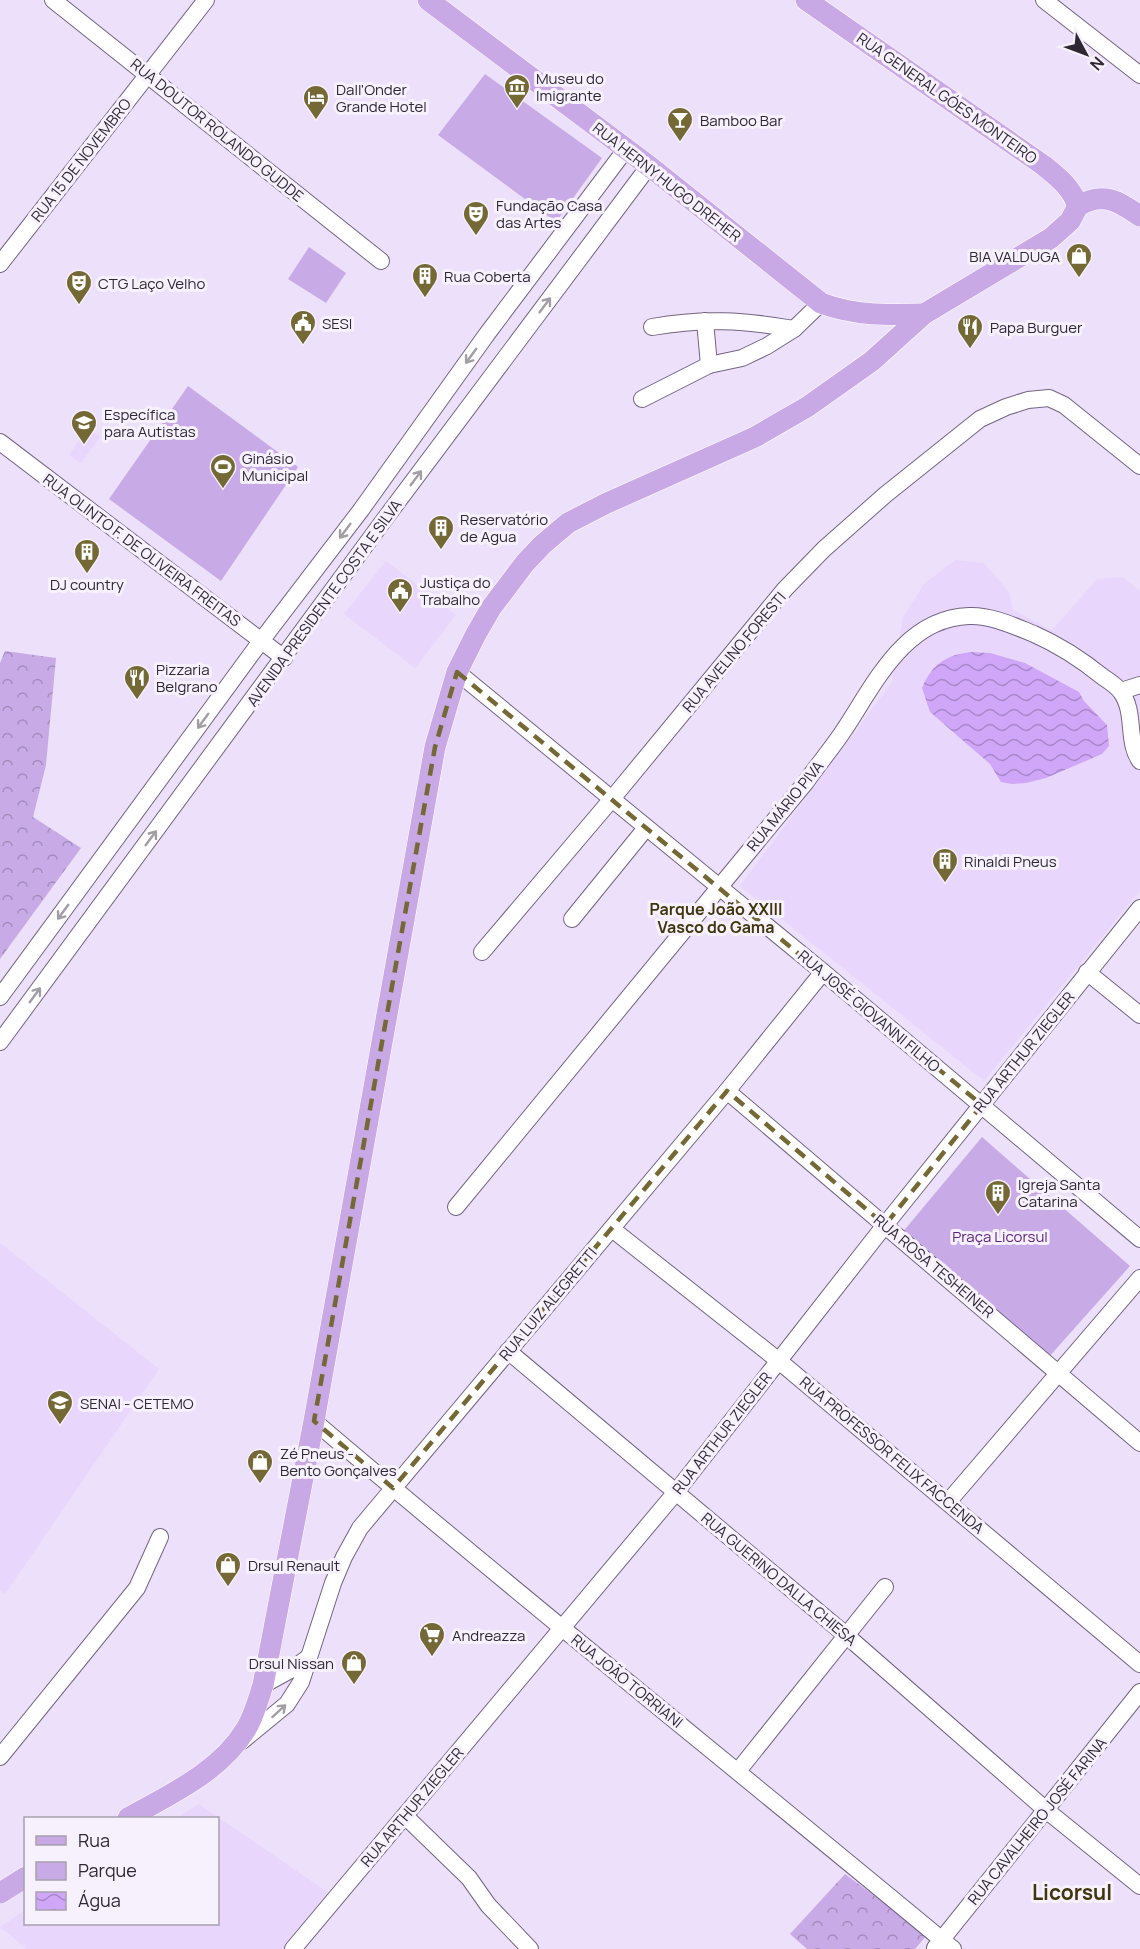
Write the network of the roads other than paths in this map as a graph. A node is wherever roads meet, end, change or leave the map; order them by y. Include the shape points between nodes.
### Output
1 (53, 0) edge
2 (206, 0) edge
3 (428, 0) edge
4 (806, 0) edge
5 (1044, 0) edge
6 (148, 74) junction
7 (1140, 75) edge
8 (626, 149) junction
9 (649, 166) junction
10 (1078, 206) junction
11 (1140, 216) edge
12 (381, 261) dead end
13 (0, 264) edge
14 (821, 303) junction
15 (506, 309) junction
16 (924, 314) junction
17 (878, 315) junction
18 (705, 321) junction
19 (530, 325) junction
20 (652, 327) dead end
21 (794, 329) junction
22 (872, 361) junction
23 (709, 365) junction
24 (642, 399) dead end
25 (0, 442) edge
26 (1140, 466) edge
27 (361, 510) junction
28 (381, 524) junction
29 (261, 641) junction
30 (284, 658) junction
31 (457, 672) junction
32 (1140, 686) edge
33 (1121, 691) junction
34 (1140, 761) edge
35 (611, 800) junction
36 (646, 828) junction
37 (84, 882) junction
38 (718, 887) junction
39 (106, 898) junction
40 (1140, 909) edge
41 (572, 919) dead end
42 (482, 952) dead end
43 (822, 972) junction
44 (1087, 972) junction
45 (0, 997) edge
46 (1140, 1015) edge
47 (0, 1042) edge
48 (727, 1091) junction
49 (982, 1105) junction
50 (456, 1207) dead end
51 (885, 1225) junction
52 (612, 1228) junction
53 (1140, 1239) edge
54 (1140, 1278) edge
55 (508, 1351) junction
56 (779, 1361) junction
57 (1059, 1372) junction
58 (314, 1421) junction
59 (1140, 1443) edge
60 (393, 1488) junction
61 (676, 1492) junction
62 (948, 1502) junction
63 (160, 1537) dead end
64 (885, 1587) dead end
65 (562, 1629) junction
66 (847, 1636) junction
67 (309, 1657) junction
68 (1140, 1664) edge
69 (263, 1685) junction
70 (1140, 1692) edge
71 (234, 1747) junction
72 (0, 1757) edge
73 (738, 1771) junction
74 (1046, 1810) junction
75 (405, 1816) junction
76 (130, 1817) edge
77 (24, 1878) edge
78 (1140, 1886) edge
79 (0, 1893) edge
80 (943, 1946) edge
81 (293, 1949) edge
82 (530, 1949) edge

1 - 6 street, RUA DOUTOR ROLANDO GUDDE
2 - 6 street, RUA 15 DE NOVEMBRO
3 - 8 main road, RUA HERNY HUGO DREHER
4 - 10 main road, RUA GENERAL GÓES MONTEIRO via 1043,165 1066,184
5 - 7 street
6 - 12 street, RUA DOUTOR ROLANDO GUDDE
6 - 13 street, RUA 15 DE NOVEMBRO
8 - 9 main road, RUA HERNY HUGO DREHER
8 - 15 street, AVENIDA PRESIDENTE COSTA E SILVA
9 - 14 main road, RUA HERNY HUGO DREHER
19 -> 9 street, AVENIDA PRESIDENTE COSTA E SILVA
10 - 11 main road via 1110,199
10 - 16 main road via 1070,221 1051,238
14 - 17 main road, RUA HERNY HUGO DREHER
14 - 21 street
15 - 19 street
15 -> 27 street, AVENIDA PRESIDENTE COSTA E SILVA
16 - 17 main road, RUA HERNY HUGO DREHER
16 - 22 main road
17 - 22 main road via 882,342
18 - 20 street
18 - 21 street via 744,321
18 - 23 street
28 -> 19 street, AVENIDA PRESIDENTE COSTA E SILVA
21 - 23 street via 742,358
22 - 31 main road via 807,407 754,437 568,523 525,563 491,608
23 - 24 street
25 - 29 street, RUA OLINTO F. DE OLIVEIRA FREITAS
26 - 35 street, RUA AVELINO FORESTI via 1064,405 1049,398 1028,400 980,419 885,495 785,589
27 - 28 street
27 -> 29 street, AVENIDA PRESIDENTE COSTA E SILVA
28 - 30 street, AVENIDA PRESIDENTE COSTA E SILVA
29 - 30 street, RUA OLINTO F. DE OLIVEIRA FREITAS
29 -> 37 street, AVENIDA PRESIDENTE COSTA E SILVA
39 -> 30 street, AVENIDA PRESIDENTE COSTA E SILVA
31 - 35 street, RUA JOSÉ GIOVANNI FILHO
31 - 58 main road via 435,747
32 - 33 street
33 - 34 street
33 - 38 street, RUA MÁRIO PIVA via 1059,646 1006,622 969,616 941,621 899,650 806,782
35 - 36 street, RUA JOSÉ GIOVANNI FILHO
35 - 42 street, RUA AVELINO FORESTI
36 - 38 street, RUA JOSÉ GIOVANNI FILHO
36 - 41 street
37 - 39 street
37 -> 45 street, AVENIDA PRESIDENTE COSTA E SILVA
38 - 43 street, RUA JOSÉ GIOVANNI FILHO
38 - 50 street, RUA MÁRIO PIVA
47 -> 39 street, AVENIDA PRESIDENTE COSTA E SILVA
40 - 44 street, RUA ARTHUR ZIEGLER
43 - 48 street, RUA LUIZ ALEGRETTI
43 - 49 street, RUA JOSÉ GIOVANNI FILHO
44 - 46 street
44 - 49 street, RUA ARTHUR ZIEGLER
48 - 51 street, RUA ROSA TESHEINER
48 - 52 street, RUA LUIZ ALEGRETTI
49 - 51 street, RUA ARTHUR ZIEGLER
49 - 53 street, RUA JOSÉ GIOVANNI FILHO
51 - 56 street, RUA ARTHUR ZIEGLER
51 - 57 street, RUA ROSA TESHEINER
52 - 55 street, RUA LUIZ ALEGRETTI
52 - 56 street, RUA PROFESSOR FELIX FACCENDA
54 - 57 street
55 - 60 street, RUA LUIZ ALEGRETTI
55 - 61 street, RUA GUERINO DALLA CHIESA
56 - 61 street, RUA ARTHUR ZIEGLER
56 - 62 street, RUA PROFESSOR FELIX FACCENDA
57 - 59 street, RUA ROSA TESHEINER
57 - 62 street
58 - 60 street, RUA JOÃO TORRIANI
58 - 69 main road
60 - 65 street, RUA JOÃO TORRIANI
60 - 67 street, RUA LUIZ ALEGRETTI via 360,1528 344,1557
61 - 65 street, RUA ARTHUR ZIEGLER
61 - 66 street, RUA GUERINO DALLA CHIESA
62 - 68 street, RUA PROFESSOR FELIX FACCENDA
63 - 72 street via 136,1588
64 - 66 street
65 - 73 street, RUA JOÃO TORRIANI
65 - 75 street, RUA ARTHUR ZIEGLER
66 - 73 street
66 - 74 street, RUA GUERINO DALLA CHIESA
67 - 69 street
71 -> 67 street, RUA LUIZ ALEGRETTI via 287,1704 301,1682
69 - 71 main road via 247,1727
70 - 74 street, RUA CAVALHEIRO JOSÉ FARINA
71 - 76 main road via 210,1770
73 - 80 street, RUA JOÃO TORRIANI
74 - 78 street, RUA GUERINO DALLA CHIESA
74 - 80 street, RUA CAVALHEIRO JOSÉ FARINA
75 - 81 street, RUA ARTHUR ZIEGLER
75 - 82 street via 469,1878 488,1905
77 - 79 main road

